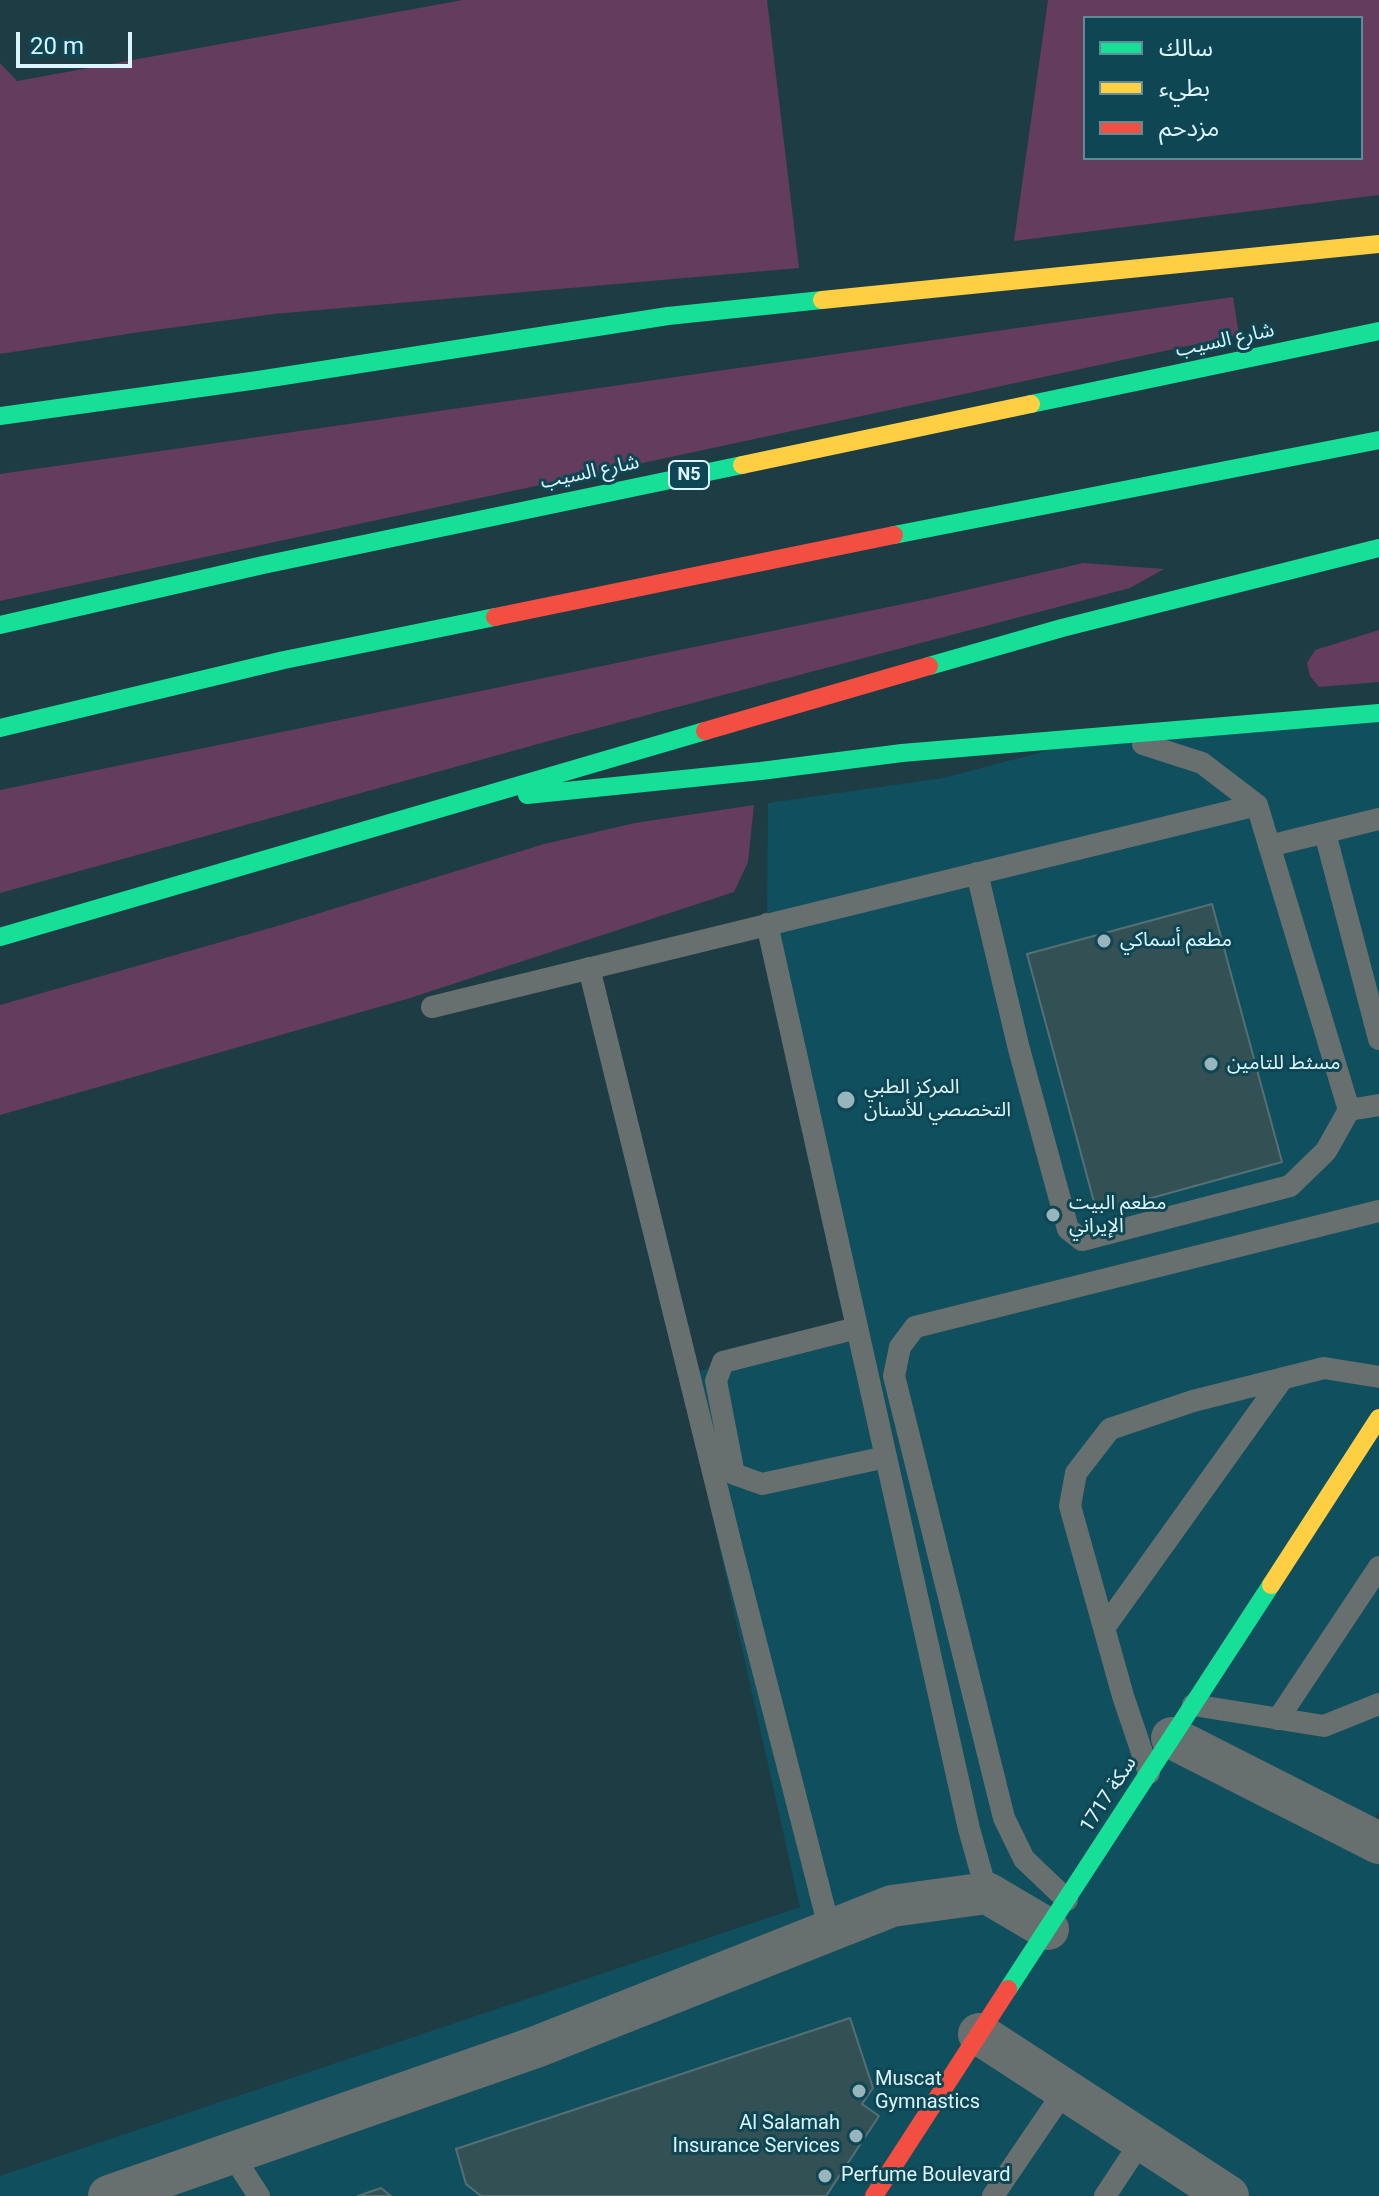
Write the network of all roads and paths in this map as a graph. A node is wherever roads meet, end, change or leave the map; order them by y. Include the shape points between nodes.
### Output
1 (1379, 244) edge
2 (1379, 331) edge
3 (0, 416) edge
4 (1379, 440) edge
5 (1379, 548) edge
6 (0, 625) edge
7 (1379, 713) edge
8 (0, 728) edge
9 (1111, 734) junction
10 (461, 802) junction
11 (1257, 805) junction
12 (1379, 819) edge
13 (1325, 833) junction
14 (1269, 846) junction
15 (977, 873) junction
16 (767, 924) junction
17 (0, 937) edge
18 (589, 968) junction
19 (432, 1007) dead end
20 (1379, 1039) edge
21 (1379, 1105) edge
22 (1349, 1110) junction
23 (1379, 1211) edge
24 (857, 1328) junction
25 (1379, 1377) edge
26 (1283, 1378) junction
27 (1379, 1418) edge
28 (886, 1457) junction
29 (1379, 1567) edge
30 (1104, 1628) junction
31 (1379, 1704) edge
32 (1278, 1719) junction
33 (1182, 1721) junction
34 (1149, 1773) junction
35 (1379, 1843) edge
36 (987, 1893) junction
37 (1058, 1915) junction
38 (830, 1931) junction
39 (979, 2034) junction
40 (1065, 2090) junction
41 (1142, 2140) junction
42 (231, 2153) junction
43 (109, 2196) edge
44 (259, 2196) edge
45 (874, 2196) edge
46 (993, 2196) edge
47 (1105, 2196) edge
48 (1228, 2196) edge

1 - 3 main road via 668,316
2 - 6 main road, شارع السيب / N5
4 - 8 main road via 284,660
5 - 10 main road via 1062,628
7 - 9 main road
9 - 10 main road
9 - 11 lane via 1202,763
10 - 17 main road
11 - 14 lane
11 - 15 lane
12 - 13 lane
13 - 14 lane
13 - 20 lane
14 - 22 lane
15 - 16 lane
15 - 22 lane via 1068,1229 1082,1240 1290,1186 1326,1151
16 - 18 lane
16 - 24 lane
18 - 19 lane
18 - 38 lane
21 - 22 lane
23 - 37 lane via 915,1327 900,1347 894,1376 1004,1818
24 - 28 lane
24 - 28 lane via 723,1362 716,1381 734,1474 762,1484
25 - 26 lane via 1324,1368
26 - 30 lane
26 - 30 lane via 1110,1429 1076,1473 1070,1506
27 - 33 main road, سكة 1717
28 - 36 lane
29 - 32 lane
30 - 34 lane
31 - 32 lane via 1324,1726
32 - 33 lane
33 - 34 main road, سكة 1717
33 - 35 street
34 - 37 main road, سكة 1717
36 - 37 street
36 - 38 street via 892,1906
37 - 39 main road, سكة 1717
38 - 42 street via 536,2047
39 - 40 street
39 - 45 main road, سكة 1717
40 - 41 street
40 - 46 lane
41 - 47 lane
41 - 48 street
42 - 43 street
42 - 44 lane

